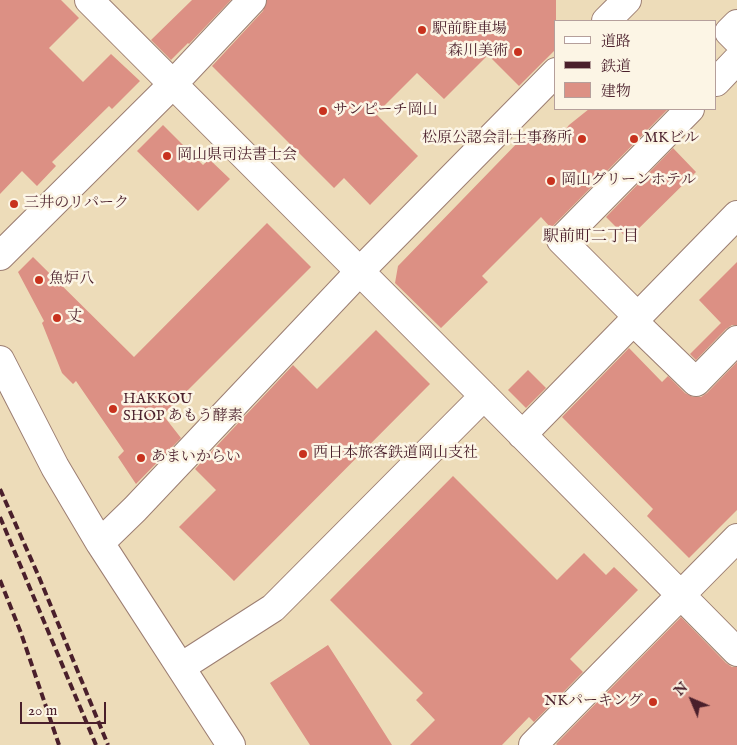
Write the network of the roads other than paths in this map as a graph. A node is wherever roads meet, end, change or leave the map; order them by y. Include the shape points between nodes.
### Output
1 (89, 0) edge
2 (252, 0) edge
3 (627, 0) edge
4 (607, 20) edge
5 (737, 24) edge
6 (737, 40) edge
7 (737, 60) edge
8 (554, 74) edge
9 (717, 81) edge
10 (173, 84) junction
11 (689, 110) edge
12 (737, 215) edge
13 (0, 256) edge
14 (360, 271) junction
15 (635, 319) junction
16 (737, 340) edge
17 (0, 360) edge
18 (484, 396) junction
19 (522, 434) junction
20 (737, 538) edge
21 (100, 543) junction
22 (680, 596) junction
23 (737, 652) edge
24 (181, 667) junction
25 (538, 743) edge
26 (231, 745) edge

1 - 10 street
2 - 10 street
3 - 4 street
5 - 6 street via 729,32
7 - 9 street
8 - 14 street
10 - 13 street
10 - 14 street
11 - 15 street via 561,240
12 - 15 street
14 - 18 street
14 - 21 street
15 - 16 street via 696,382
15 - 19 street
17 - 21 street via 55,467
18 - 19 street
18 - 24 street via 273,608
19 - 22 street
20 - 22 street
21 - 24 street
22 - 23 street
22 - 25 street
24 - 26 street

